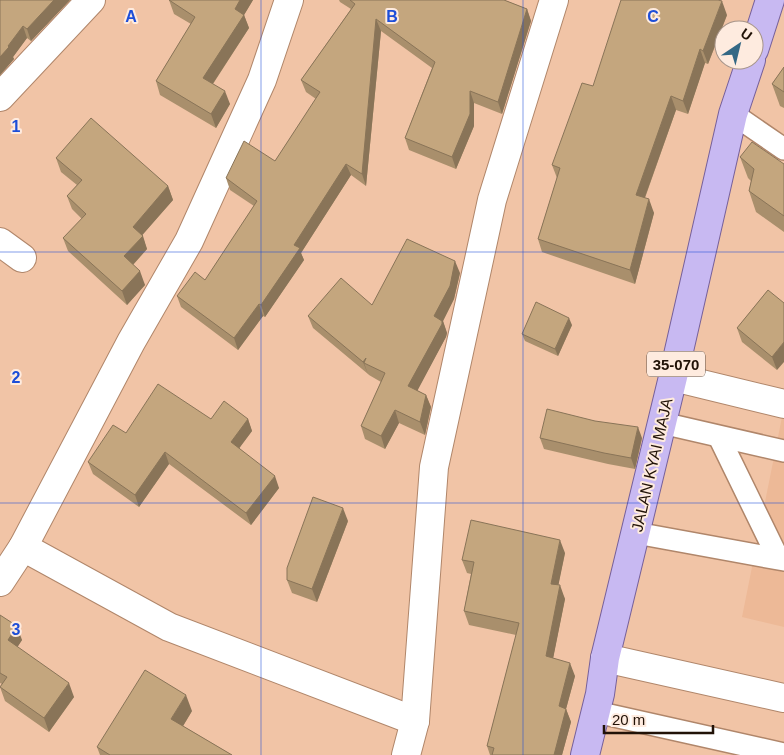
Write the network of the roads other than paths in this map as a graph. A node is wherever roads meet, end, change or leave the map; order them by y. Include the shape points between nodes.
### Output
1 (91, 0) edge
2 (289, 0) edge
3 (554, 0) edge
4 (770, 0) edge
5 (764, 20) edge
6 (748, 70) edge
7 (0, 96) edge
8 (733, 114) junction
9 (784, 149) edge
10 (0, 242) edge
11 (22, 258) dead end
12 (673, 378) junction
13 (784, 404) edge
14 (662, 423) junction
15 (719, 437) junction
16 (784, 451) edge
17 (636, 533) junction
18 (23, 547) junction
19 (781, 559) edge
20 (0, 582) edge
21 (601, 683) junction
22 (784, 698) edge
23 (415, 721) junction
24 (784, 754) edge
25 (406, 755) edge
26 (585, 755) edge

1 - 7 street
2 - 18 street via 262,80 189,241 131,342
3 - 23 street via 492,200 434,468
4 - 5 main road
6 - 8 main road, JALAN KYAI MAJA / 35-070
8 - 9 lane
8 - 12 main road, JALAN KYAI MAJA / 35-070
10 - 11 street
12 - 13 street
12 - 14 main road, JALAN KYAI MAJA / 35-070
14 - 15 lane
14 - 17 main road, JALAN KYAI MAJA / 35-070
15 - 16 lane
15 - 19 lane
17 - 19 lane
17 - 21 main road, JALAN KYAI MAJA / 35-070
18 - 20 street
18 - 23 street via 169,627
21 - 22 street
21 - 24 lane
21 - 26 main road, JALAN KYAI MAJA / 35-070
23 - 25 street

